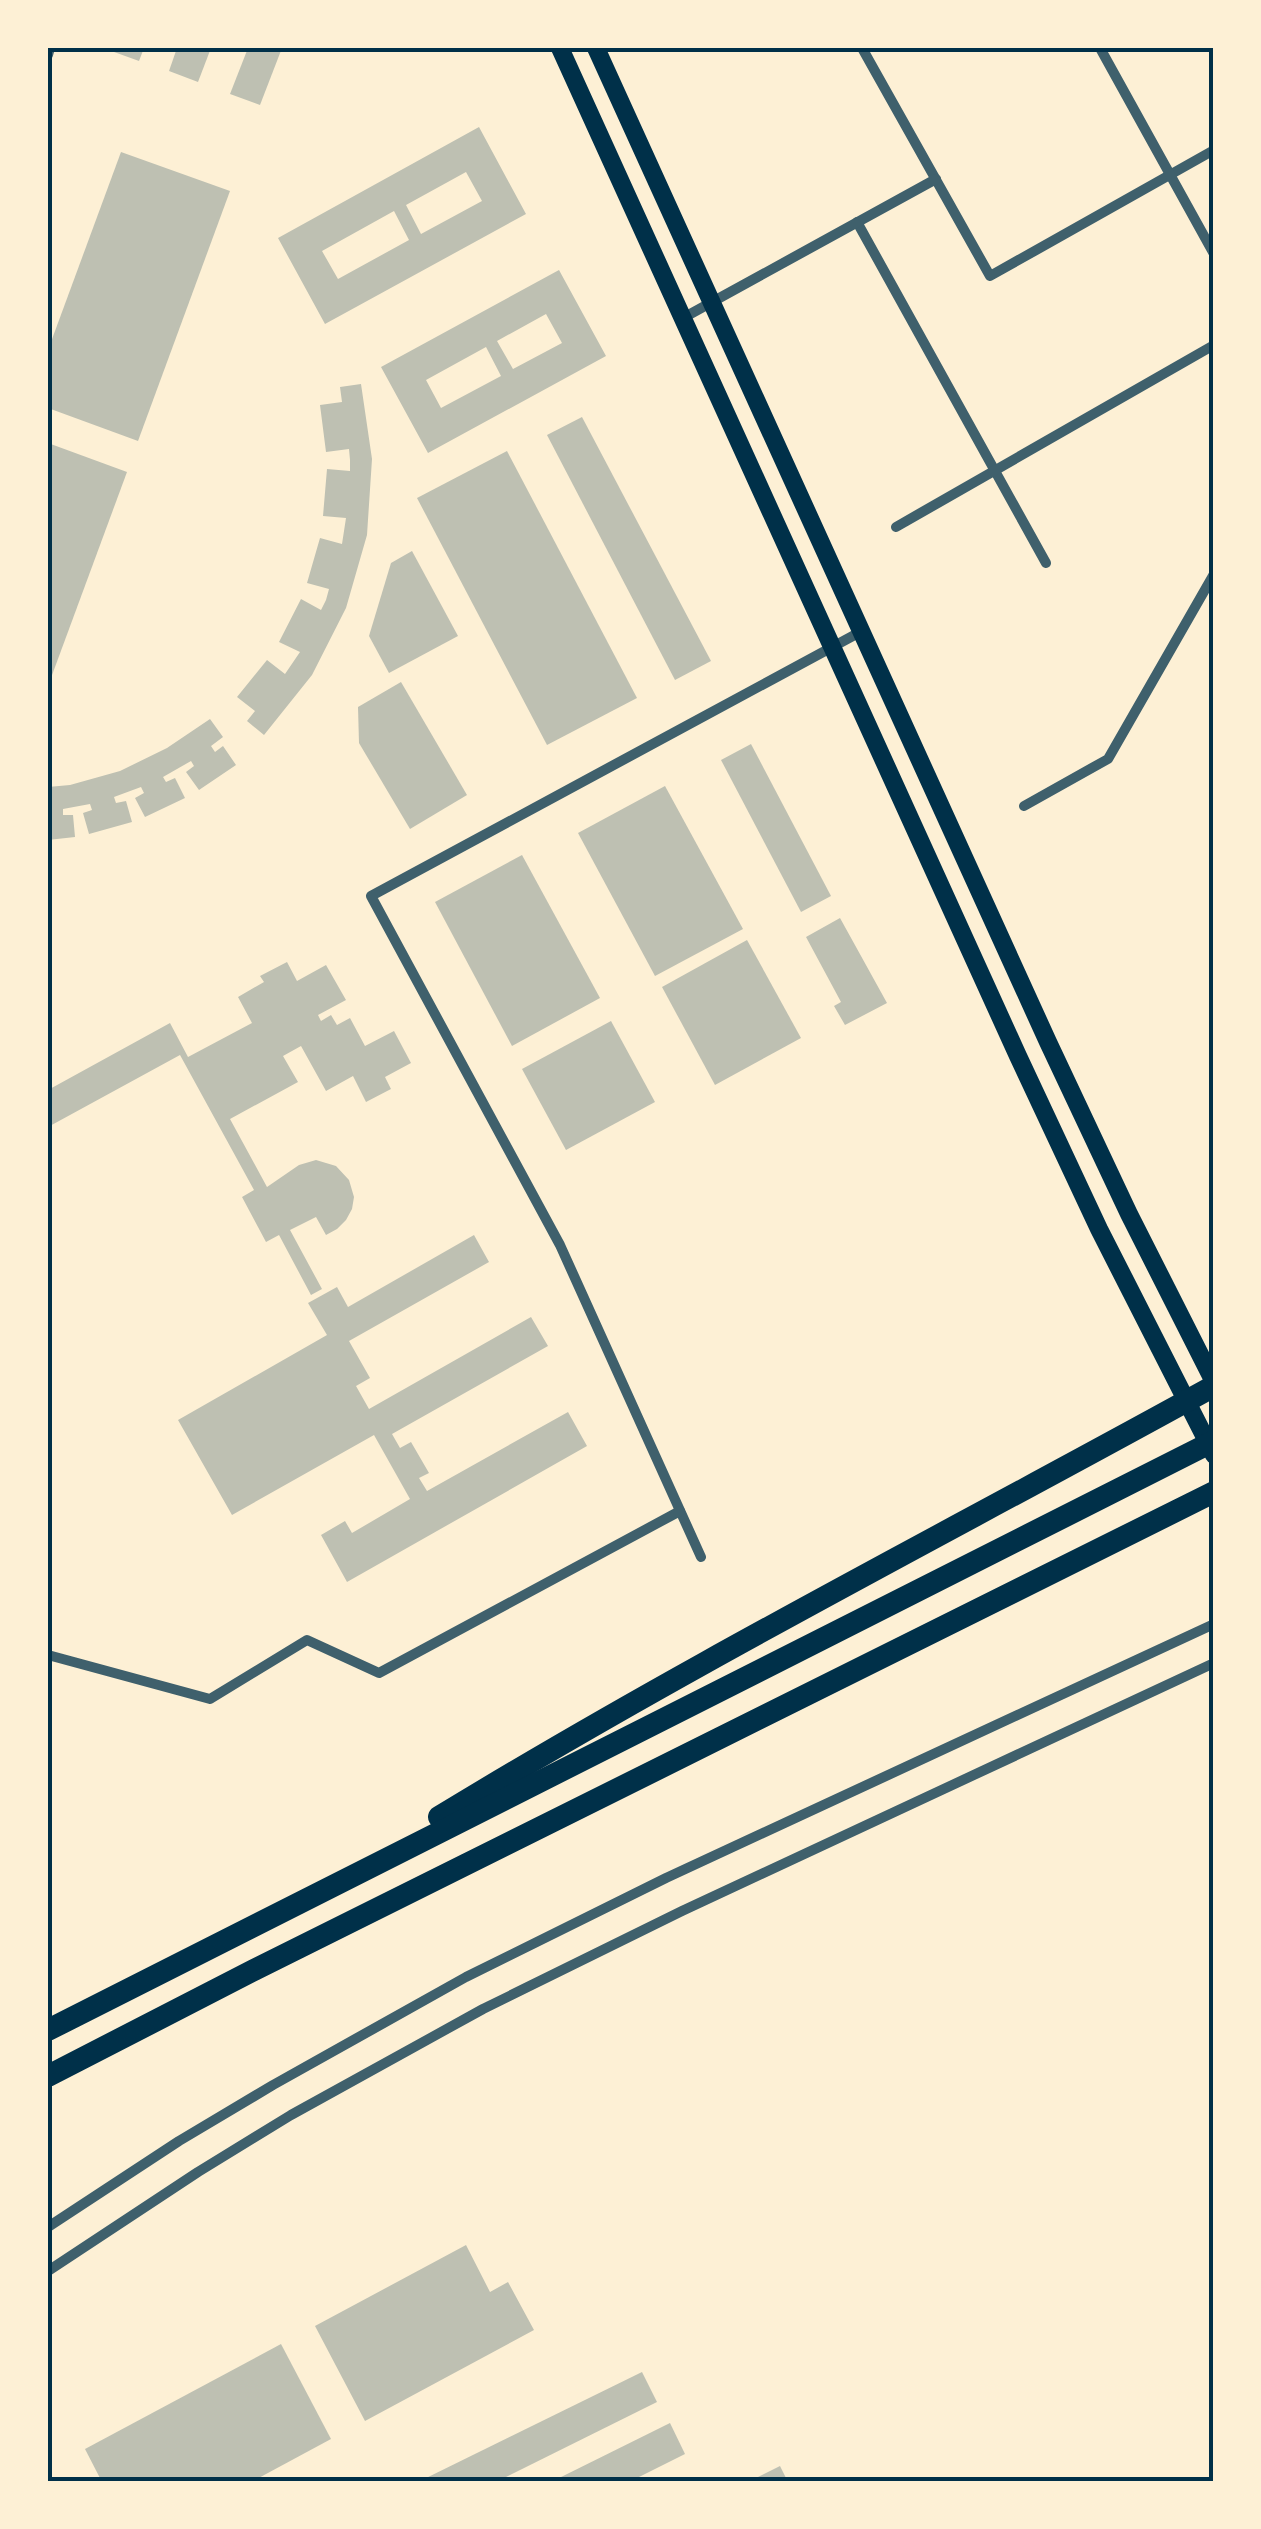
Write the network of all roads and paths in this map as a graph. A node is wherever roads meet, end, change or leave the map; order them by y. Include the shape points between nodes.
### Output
1 (560, 48) edge
2 (596, 48) edge
3 (862, 48) edge
4 (1100, 48) edge
5 (1214, 150) edge
6 (1170, 174) junction
7 (936, 179) junction
8 (857, 222) junction
9 (1214, 254) edge
10 (712, 302) junction
11 (683, 318) junction
12 (1214, 345) edge
13 (994, 471) junction
14 (896, 527) dead end
15 (1046, 563) dead end
16 (1214, 574) edge
17 (862, 631) junction
18 (833, 647) junction
19 (1024, 806) dead end
20 (1214, 1384) edge
21 (1214, 1441) edge
22 (1214, 1455) edge
23 (1214, 1492) edge
24 (680, 1512) junction
25 (700, 1557) dead end
26 (1214, 1624) edge
27 (48, 1655) edge
28 (1214, 1663) edge
29 (294, 1905) junction
30 (48, 2030) edge
31 (48, 2076) edge
32 (48, 2227) edge
33 (48, 2271) edge

1 - 11 main road
2 - 10 main road
3 - 7 street
4 - 6 street
5 - 6 street
6 - 7 street via 990,276
6 - 9 street
7 - 8 street
8 - 10 street
8 - 13 street
10 - 11 street
10 - 17 main road
11 - 18 main road
12 - 13 street
13 - 14 street
13 - 15 street
16 - 19 street via 1108,759
17 - 18 street
17 - 20 main road via 1048,1042
18 - 22 main road via 1091,1212
18 - 24 street via 372,896 560,1246
20 - 29 highway via 606,1718
21 - 29 highway
23 - 31 highway
24 - 25 street
24 - 27 street via 378,1673 307,1640 210,1699
26 - 32 street via 466,1977 273,2084
28 - 33 street via 483,2009 291,2115
29 - 30 highway

